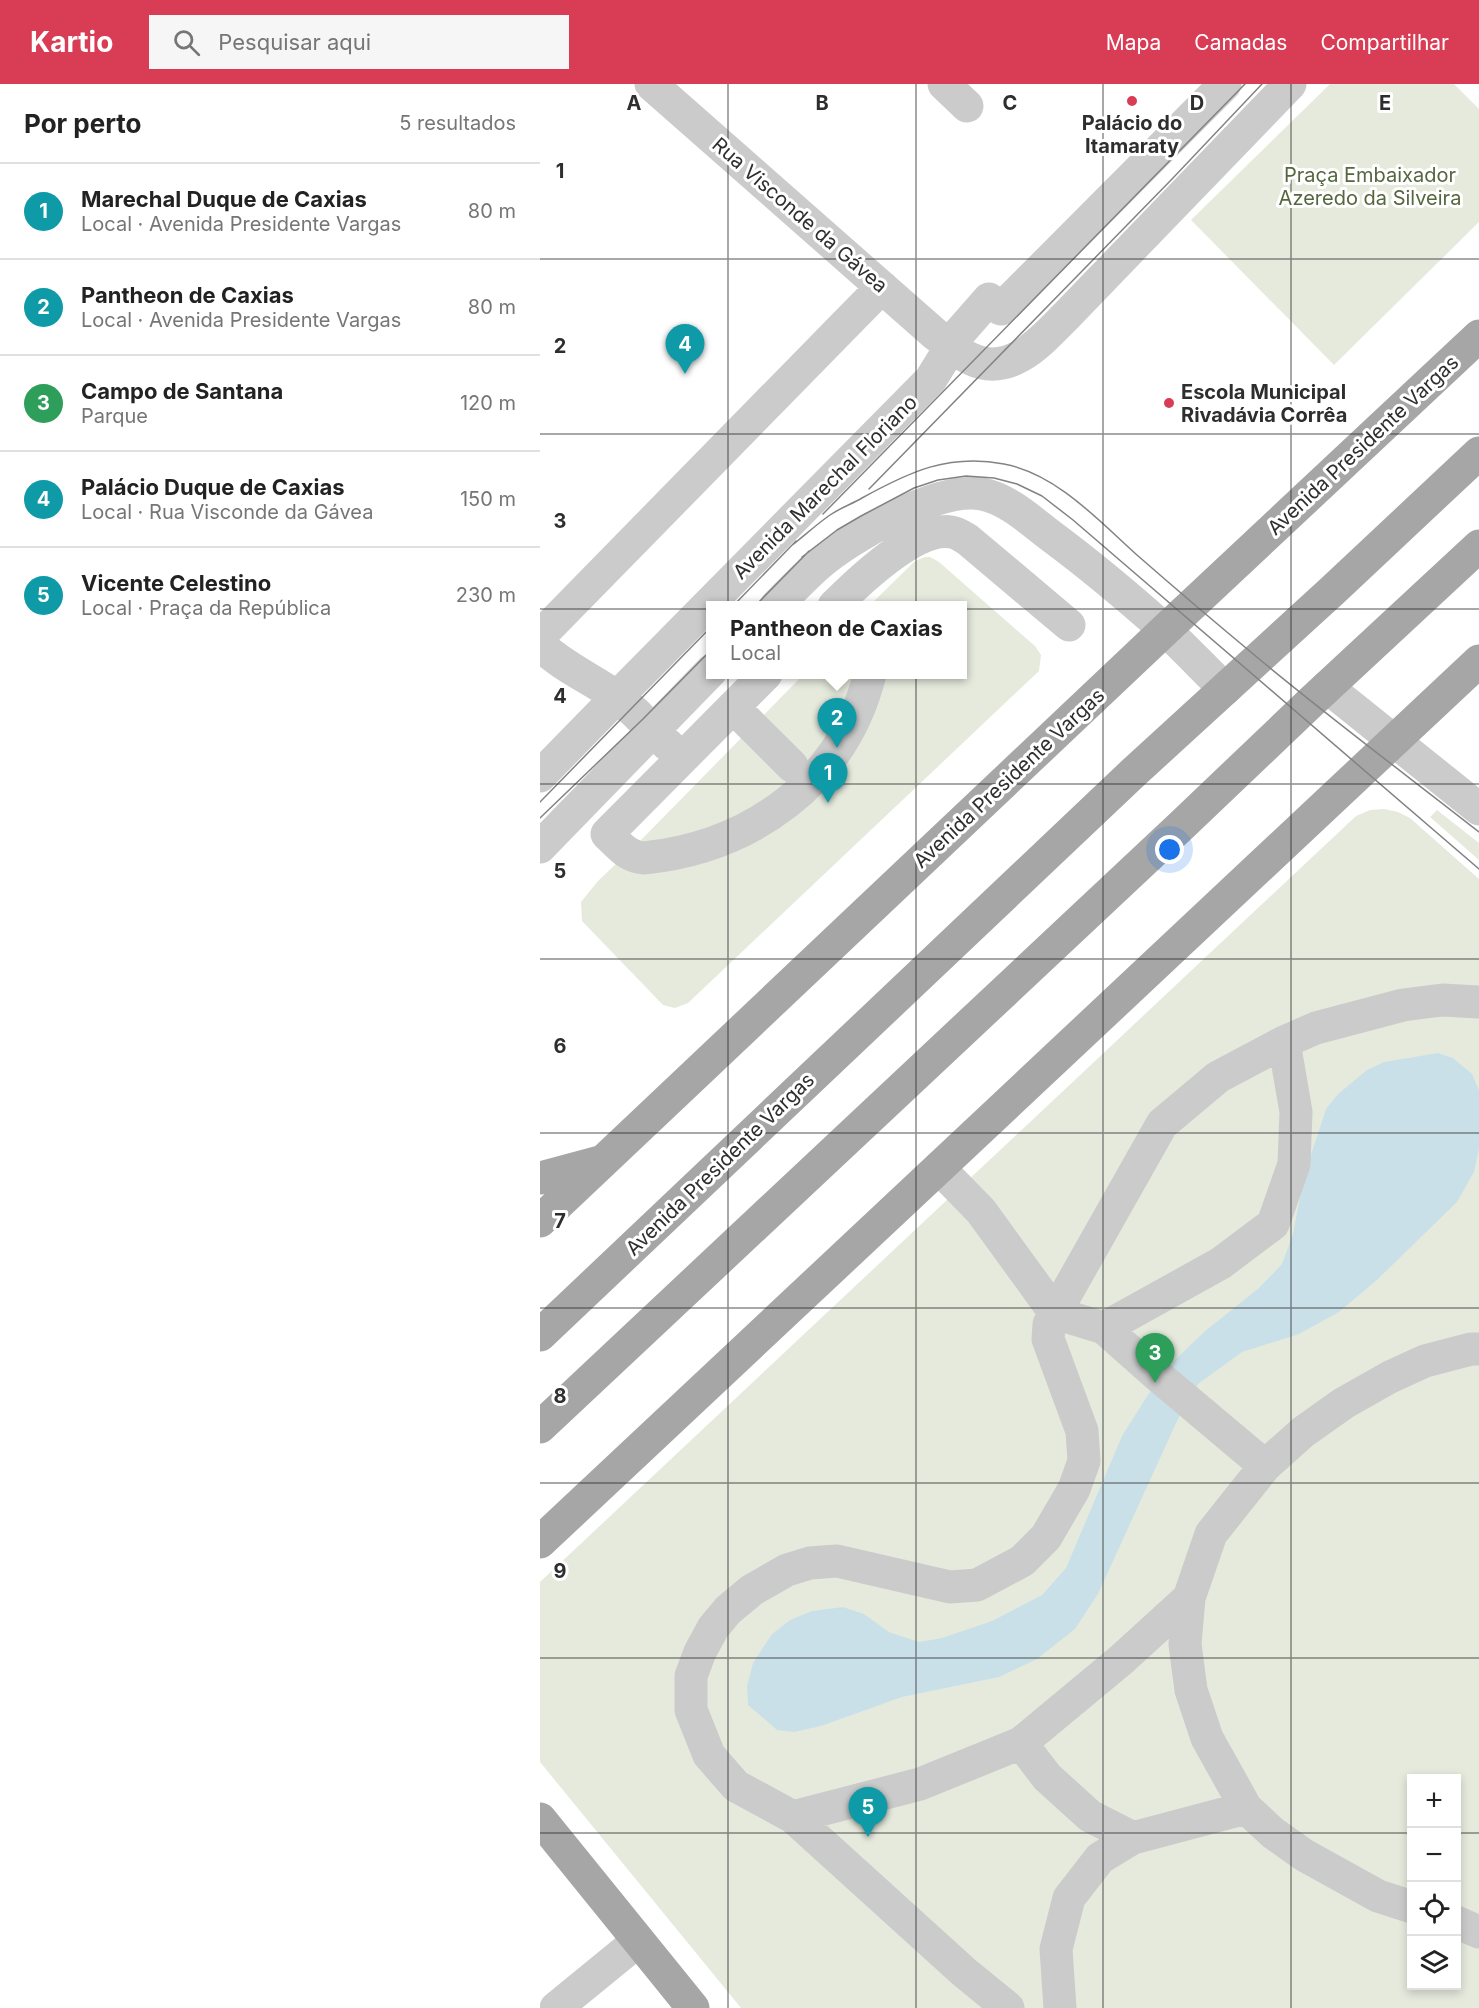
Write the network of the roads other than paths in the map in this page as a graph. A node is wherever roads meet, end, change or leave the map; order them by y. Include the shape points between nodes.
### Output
1 (651, 84) edge
2 (1225, 84) edge
3 (1290, 84) edge
4 (882, 287) junction
5 (1479, 336) edge
6 (951, 346) junction
7 (1479, 453) edge
8 (1479, 546) edge
9 (854, 599) edge
10 (712, 601) edge
11 (781, 601) edge
12 (706, 607) edge
13 (1069, 625) dead end
14 (1165, 630) junction
15 (540, 636) edge
16 (540, 645) edge
17 (1479, 661) edge
18 (706, 676) edge
19 (762, 679) edge
20 (869, 679) edge
21 (1327, 687) junction
22 (1225, 689) junction
23 (617, 697) junction
24 (733, 707) junction
25 (652, 731) junction
26 (1394, 741) junction
27 (684, 757) junction
28 (792, 766) dead end
29 (540, 777) edge
30 (1479, 809) edge
31 (540, 847) edge
32 (1479, 1002) edge
33 (1284, 1042) junction
34 (601, 1162) junction
35 (939, 1168) junction
36 (540, 1178) edge
37 (540, 1221) edge
38 (1055, 1313) junction
39 (1104, 1328) junction
40 (540, 1335) edge
41 (1477, 1344) edge
42 (540, 1427) edge
43 (1265, 1466) junction
44 (540, 1542) edge
45 (1189, 1599) junction
46 (1021, 1743) junction
47 (1246, 1808) junction
48 (793, 1817) junction
49 (540, 1819) edge
50 (1133, 1838) junction
51 (1407, 1905) edge
52 (1461, 1924) edge
53 (1479, 1932) edge
54 (638, 1941) junction
55 (556, 2008) edge
56 (693, 2008) edge
57 (1008, 2008) edge
58 (1060, 2008) edge

1 - 4 street, Rua Visconde da Gávea
2 - 6 street, Avenida Marechal Floriano via 1001,309 990,299
3 - 6 street via 1029,351 1010,362 991,364 974,360
4 - 6 street, Rua Visconde da Gávea
4 - 15 street
5 - 14 main road, Avenida Presidente Vargas
6 - 10 street, Avenida Marechal Floriano via 932,379
7 - 22 main road, Avenida Presidente Vargas
8 - 21 main road
9 - 13 street via 895,552 949,531 968,540
11 - 14 street via 845,544 929,501 948,495 983,494 1019,512
12 - 23 street, Avenida Marechal Floriano
14 - 22 street
14 - 34 main road, Avenida Presidente Vargas
16 - 23 street
17 - 26 main road
18 - 25 street
19 - 24 street
20 - 27 street via 859,710 838,747 817,775 774,812 740,832 700,848 649,858 629,855 607,834
21 - 26 street
21 - 42 main road
22 - 40 main road, Avenida Presidente Vargas
23 - 25 street
23 - 29 street, Avenida Marechal Floriano
24 - 27 street
24 - 28 street
25 - 27 street
25 - 31 street
26 - 30 street
26 - 35 main road
32 - 33 street via 1442,1000 1403,1005 1316,1028
33 - 38 street via 1218,1077 1162,1124
33 - 39 street via 1296,1112 1294,1164 1273,1224 1221,1263
34 - 36 main road
34 - 37 main road, Avenida Presidente Vargas
35 - 38 street via 981,1211
35 - 44 main road
38 - 39 street
38 - 48 street via 1048,1339 1082,1431 1084,1461 1074,1489 1046,1537 1022,1561 977,1585 950,1587 837,1561 810,1563 787,1570 752,1590 720,1619 700,1652 692,1676 691,1710 709,1755 736,1786
39 - 43 street
41 - 43 street via 1425,1361 1344,1403
43 - 45 street via 1212,1534
45 - 46 street
45 - 47 street via 1185,1644 1191,1690 1207,1738
46 - 48 street via 920,1784
46 - 50 street via 1047,1778 1090,1816
47 - 50 street
47 - 51 street via 1304,1855 1378,1896
48 - 57 street
49 - 54 main road
50 - 58 street via 1100,1858 1069,1898 1056,1949
52 - 53 street
54 - 55 street
54 - 56 main road

